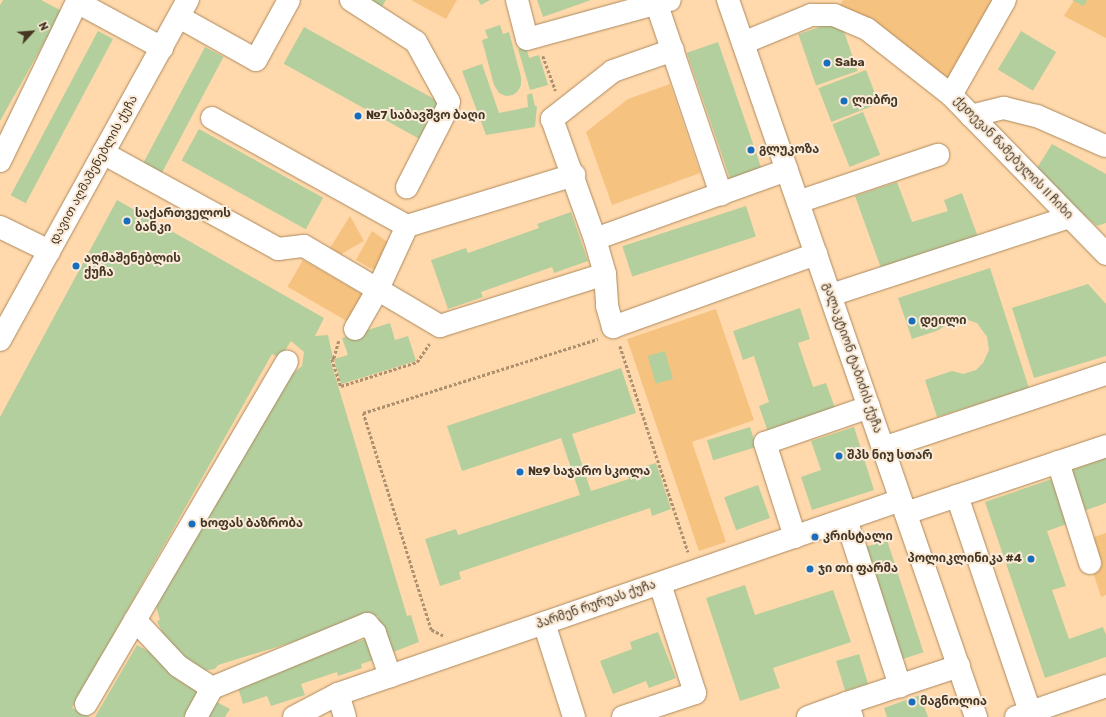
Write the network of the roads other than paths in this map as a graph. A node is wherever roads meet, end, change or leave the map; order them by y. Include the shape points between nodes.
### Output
1 (289, 0) edge
2 (351, 0) edge
3 (517, 0) edge
4 (728, 0) edge
5 (1005, 0) edge
6 (78, 1) edge
7 (664, 2) edge
8 (184, 9) edge
9 (743, 43) junction
10 (162, 48) junction
11 (673, 50) junction
12 (951, 95) junction
13 (971, 116) junction
14 (212, 118) dead end
15 (1105, 146) edge
16 (103, 153) junction
17 (938, 154) dead end
18 (0, 161) edge
19 (787, 170) junction
20 (574, 175) junction
21 (407, 187) dead end
22 (721, 194) junction
23 (798, 202) junction
24 (1070, 217) junction
25 (407, 226) junction
26 (0, 227) edge
27 (595, 239) junction
28 (1104, 246) edge
29 (49, 251) junction
30 (816, 254) junction
31 (606, 274) junction
32 (378, 289) junction
33 (831, 295) junction
34 (355, 329) road end
35 (1, 335) edge
36 (287, 362) dead end
37 (1106, 374) edge
38 (869, 407) junction
39 (1106, 446) edge
40 (883, 448) junction
41 (1058, 462) junction
42 (957, 496) junction
43 (904, 507) junction
44 (846, 520) junction
45 (795, 537) junction
46 (1090, 563) dead end
47 (660, 584) junction
48 (135, 620) junction
49 (544, 623) junction
50 (959, 666) junction
51 (390, 676) junction
52 (900, 686) junction
53 (1106, 686) edge
54 (212, 688) junction
55 (338, 694) junction
56 (86, 704) dead end
57 (850, 710) edge
58 (1023, 715) edge
59 (196, 717) edge
60 (294, 717) edge
61 (345, 717) edge
62 (574, 717) edge
63 (623, 717) edge
64 (808, 717) edge
65 (976, 717) edge

1 - 8 street via 256,60
2 - 21 street via 416,42 449,102
3 - 7 street via 527,39
4 - 9 street, გალაკტიონ ტაბიძის ქუჩა
5 - 12 street, ქეთევან წამებულის II ჩიხი
6 - 10 street
6 - 18 street
7 - 11 street
8 - 10 street, დავით აღმაშენებლის ქუჩა
9 - 12 street via 811,15 834,15 867,29
9 - 19 street, გალაკტიონ ტაბიძის ქუჩა
10 - 16 street, დავით აღმაშენებლის ქუჩა
11 - 20 street via 613,71 552,118
11 - 22 street
12 - 13 street, ქეთევან წამებულის II ჩიხი
13 - 15 street via 1004,108 1037,116
13 - 24 street, ქეთევან წამებულის II ჩიხი
14 - 25 street
16 - 29 street, დავით აღმაშენებლის ქუჩა
16 - 32 street via 278,249 304,246
17 - 23 street
19 - 22 street
19 - 23 street, გალაკტიონ ტაბიძის ქუჩა
20 - 25 street
20 - 27 street
22 - 27 street
23 - 30 street, გალაკტიონ ტაბიძის ქუჩა
24 - 28 street, ქეთევან წამებულის II ჩიხი
24 - 33 street
25 - 32 street
26 - 29 street
27 - 31 street
29 - 35 street, დავით აღმაშენებლის ქუჩა
30 - 31 street via 614,330 607,306
30 - 33 street, გალაკტიონ ტაბიძის ქუჩა
31 - 32 street via 440,326
32 - 34 street
33 - 38 street, გალაკტიონ ტაბიძის ქუჩა
36 - 48 street
37 - 40 street
38 - 40 street, გალაკტიონ ტაბიძის ქუჩა
38 - 45 street via 765,442
39 - 41 street, პარმენ რურუას ქუჩა
40 - 43 street, გალაკტიონ ტაბიძის ქუჩა
41 - 42 street, პარმენ რურუას ქუჩა
41 - 46 street
42 - 43 street, პარმენ რურუას ქუჩა
42 - 58 street
43 - 44 street, პარმენ რურუას ქუჩა
43 - 50 street, გალაკტიონ ტაბიძის ქუჩა
44 - 45 street, პარმენ რურუას ქუჩა
44 - 52 street
45 - 47 street, პარმენ რურუას ქუჩა
47 - 49 street, პარმენ რურუას ქუჩა
47 - 63 street via 695,693
48 - 54 street via 178,666
48 - 56 street
49 - 51 street, პარმენ რურუას ქუჩა
49 - 62 street
50 - 52 street
50 - 65 street, გალაკტიონ ტაბიძის ქუჩა
51 - 54 street via 375,633 367,624
51 - 55 street, პარმენ რურუას ქუჩა
52 - 57 street
53 - 58 street
54 - 59 street
55 - 60 street, პარმენ რურუას ქუჩა
55 - 61 street
57 - 64 street

